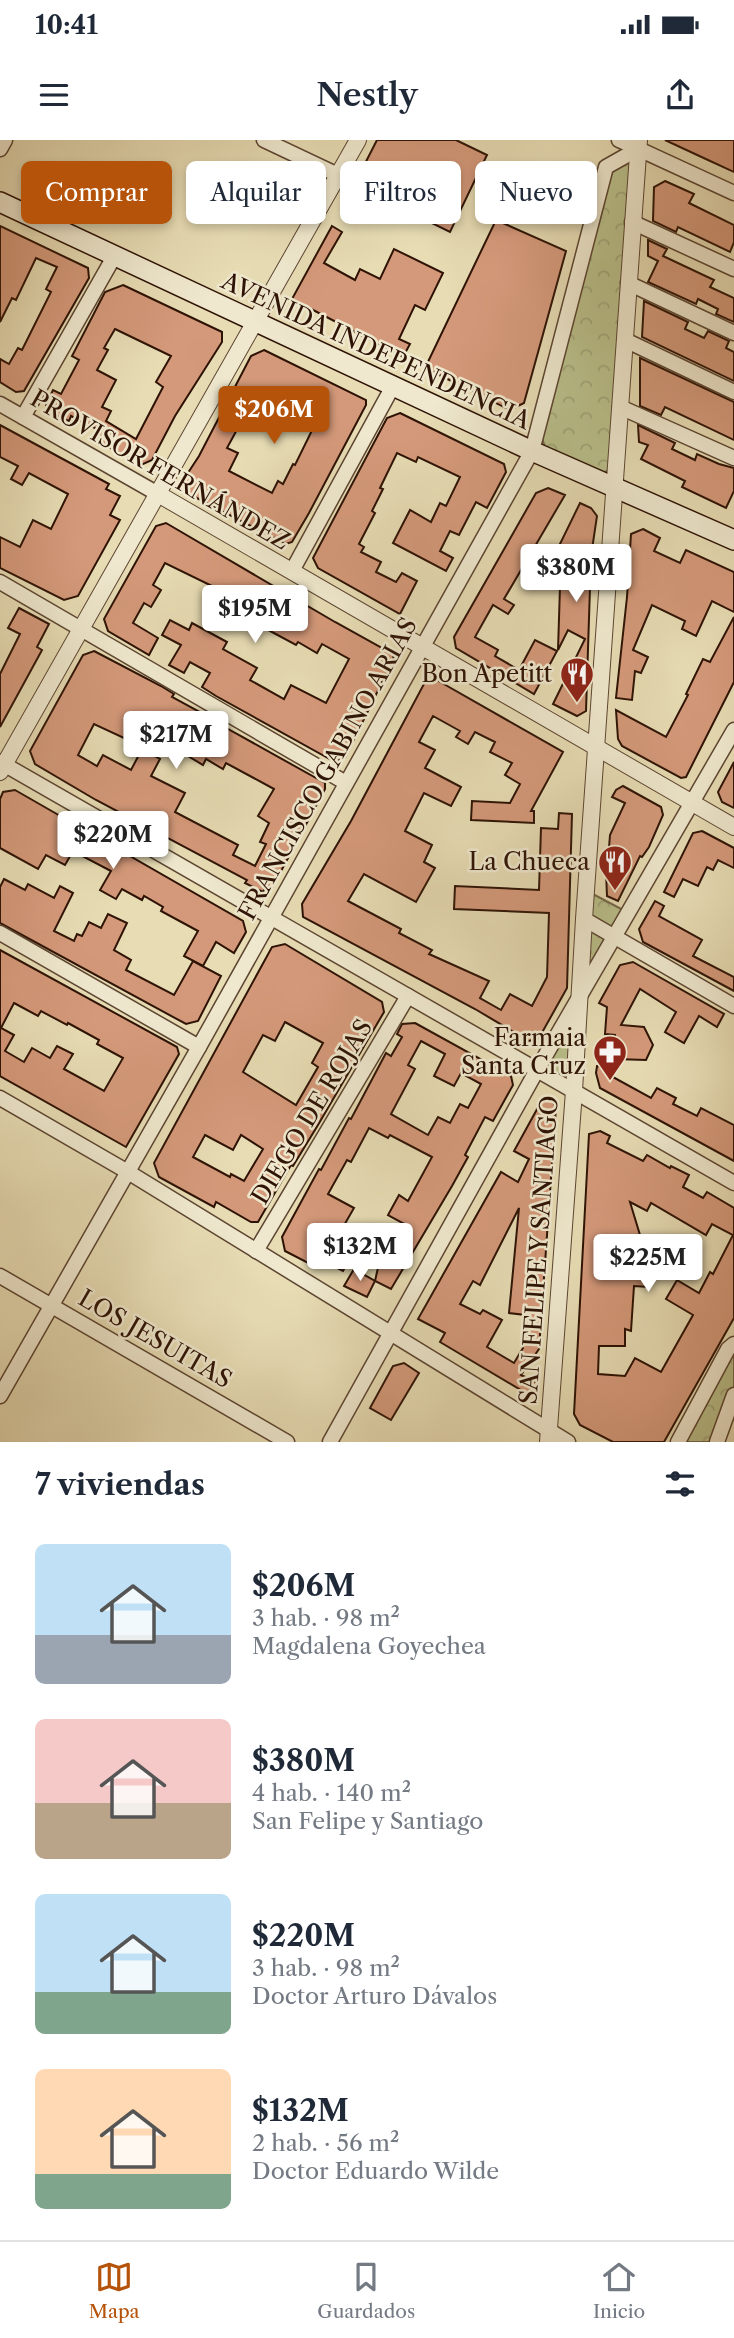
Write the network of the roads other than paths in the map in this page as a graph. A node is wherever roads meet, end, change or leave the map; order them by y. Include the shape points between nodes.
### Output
1 (5, 140) edge
2 (264, 140) edge
3 (358, 140) edge
4 (619, 140) edge
5 (638, 145) edge
6 (0, 149) edge
7 (338, 175) junction
8 (734, 193) edge
9 (0, 202) edge
10 (632, 222) junction
11 (115, 255) junction
12 (734, 269) edge
13 (628, 283) junction
14 (256, 321) junction
15 (734, 333) edge
16 (625, 340) junction
17 (393, 386) junction
18 (734, 392) edge
19 (0, 404) edge
20 (620, 407) junction
21 (23, 417) junction
22 (532, 451) junction
23 (734, 458) edge
24 (613, 487) junction
25 (158, 494) junction
26 (734, 540) edge
27 (292, 571) junction
28 (0, 582) edge
29 (81, 629) junction
30 (422, 647) junction
31 (734, 730) edge
32 (596, 748) junction
33 (1, 766) edge
34 (346, 783) junction
35 (692, 803) junction
36 (734, 827) edge
37 (271, 917) junction
38 (584, 919) junction
39 (0, 933) edge
40 (614, 936) junction
41 (580, 994) junction
42 (408, 996) junction
43 (734, 1006) edge
44 (199, 1047) junction
45 (537, 1070) junction
46 (574, 1091) junction
47 (0, 1098) edge
48 (128, 1172) junction
49 (734, 1183) edge
50 (256, 1251) junction
51 (0, 1276) edge
52 (51, 1306) junction
53 (391, 1332) junction
54 (734, 1343) edge
55 (734, 1395) edge
56 (0, 1396) edge
57 (548, 1436) edge
58 (288, 1442) edge
59 (330, 1442) edge
60 (568, 1442) edge
61 (678, 1442) edge
62 (717, 1442) edge

1 - 6 street
2 - 7 street
3 - 7 street
4 - 5 street
5 - 8 street
5 - 10 street, SAN FELIPE Y SANTIAGO
5 - 22 street, FRANCISCO GABINO ARIAS via 606,167
7 - 14 street
9 - 11 main road, AVENIDA INDEPENDENCIA
10 - 12 street
10 - 13 street, SAN FELIPE Y SANTIAGO
11 - 14 main road, AVENIDA INDEPENDENCIA
11 - 21 street
13 - 15 street
13 - 16 street, SAN FELIPE Y SANTIAGO
14 - 17 main road, AVENIDA INDEPENDENCIA
14 - 25 street
16 - 18 street
16 - 20 street, SAN FELIPE Y SANTIAGO
17 - 22 main road, AVENIDA INDEPENDENCIA
17 - 27 street
19 - 21 street, PROVISOR FERNÁNDEZ
20 - 23 street
20 - 24 street, SAN FELIPE Y SANTIAGO
21 - 25 street, PROVISOR FERNÁNDEZ
22 - 24 main road, AVENIDA INDEPENDENCIA
22 - 30 street, FRANCISCO GABINO ARIAS
24 - 26 main road, AVENIDA INDEPENDENCIA
24 - 32 street, SAN FELIPE Y SANTIAGO
25 - 27 street, PROVISOR FERNÁNDEZ
25 - 29 street
27 - 30 street, PROVISOR FERNÁNDEZ
28 - 29 street
29 - 33 street
29 - 34 street
30 - 32 street, PROVISOR FERNÁNDEZ
30 - 34 street, FRANCISCO GABINO ARIAS
31 - 35 street
32 - 35 street, PROVISOR FERNÁNDEZ
32 - 38 street, SAN FELIPE Y SANTIAGO
33 - 37 street
34 - 37 street, FRANCISCO GABINO ARIAS
35 - 36 street, PROVISOR FERNÁNDEZ
35 - 40 street
37 - 42 street
37 - 44 street, FRANCISCO GABINO ARIAS
38 - 40 street
38 - 41 street, SAN FELIPE Y SANTIAGO
39 - 44 street
40 - 41 street
40 - 43 street
41 - 45 street
41 - 46 street, SAN FELIPE Y SANTIAGO
42 - 45 street
42 - 50 street, DIEGO DE ROJAS
44 - 48 street, FRANCISCO GABINO ARIAS
45 - 46 street
45 - 53 street
46 - 49 street
46 - 57 street, SAN FELIPE Y SANTIAGO
47 - 48 street
48 - 50 street
48 - 52 street, FRANCISCO GABINO ARIAS
50 - 53 street
51 - 52 street, LOS JESUITAS
52 - 56 street, FRANCISCO GABINO ARIAS
52 - 58 street, LOS JESUITAS
53 - 57 street
53 - 59 street
54 - 61 street
55 - 62 street
57 - 60 street

